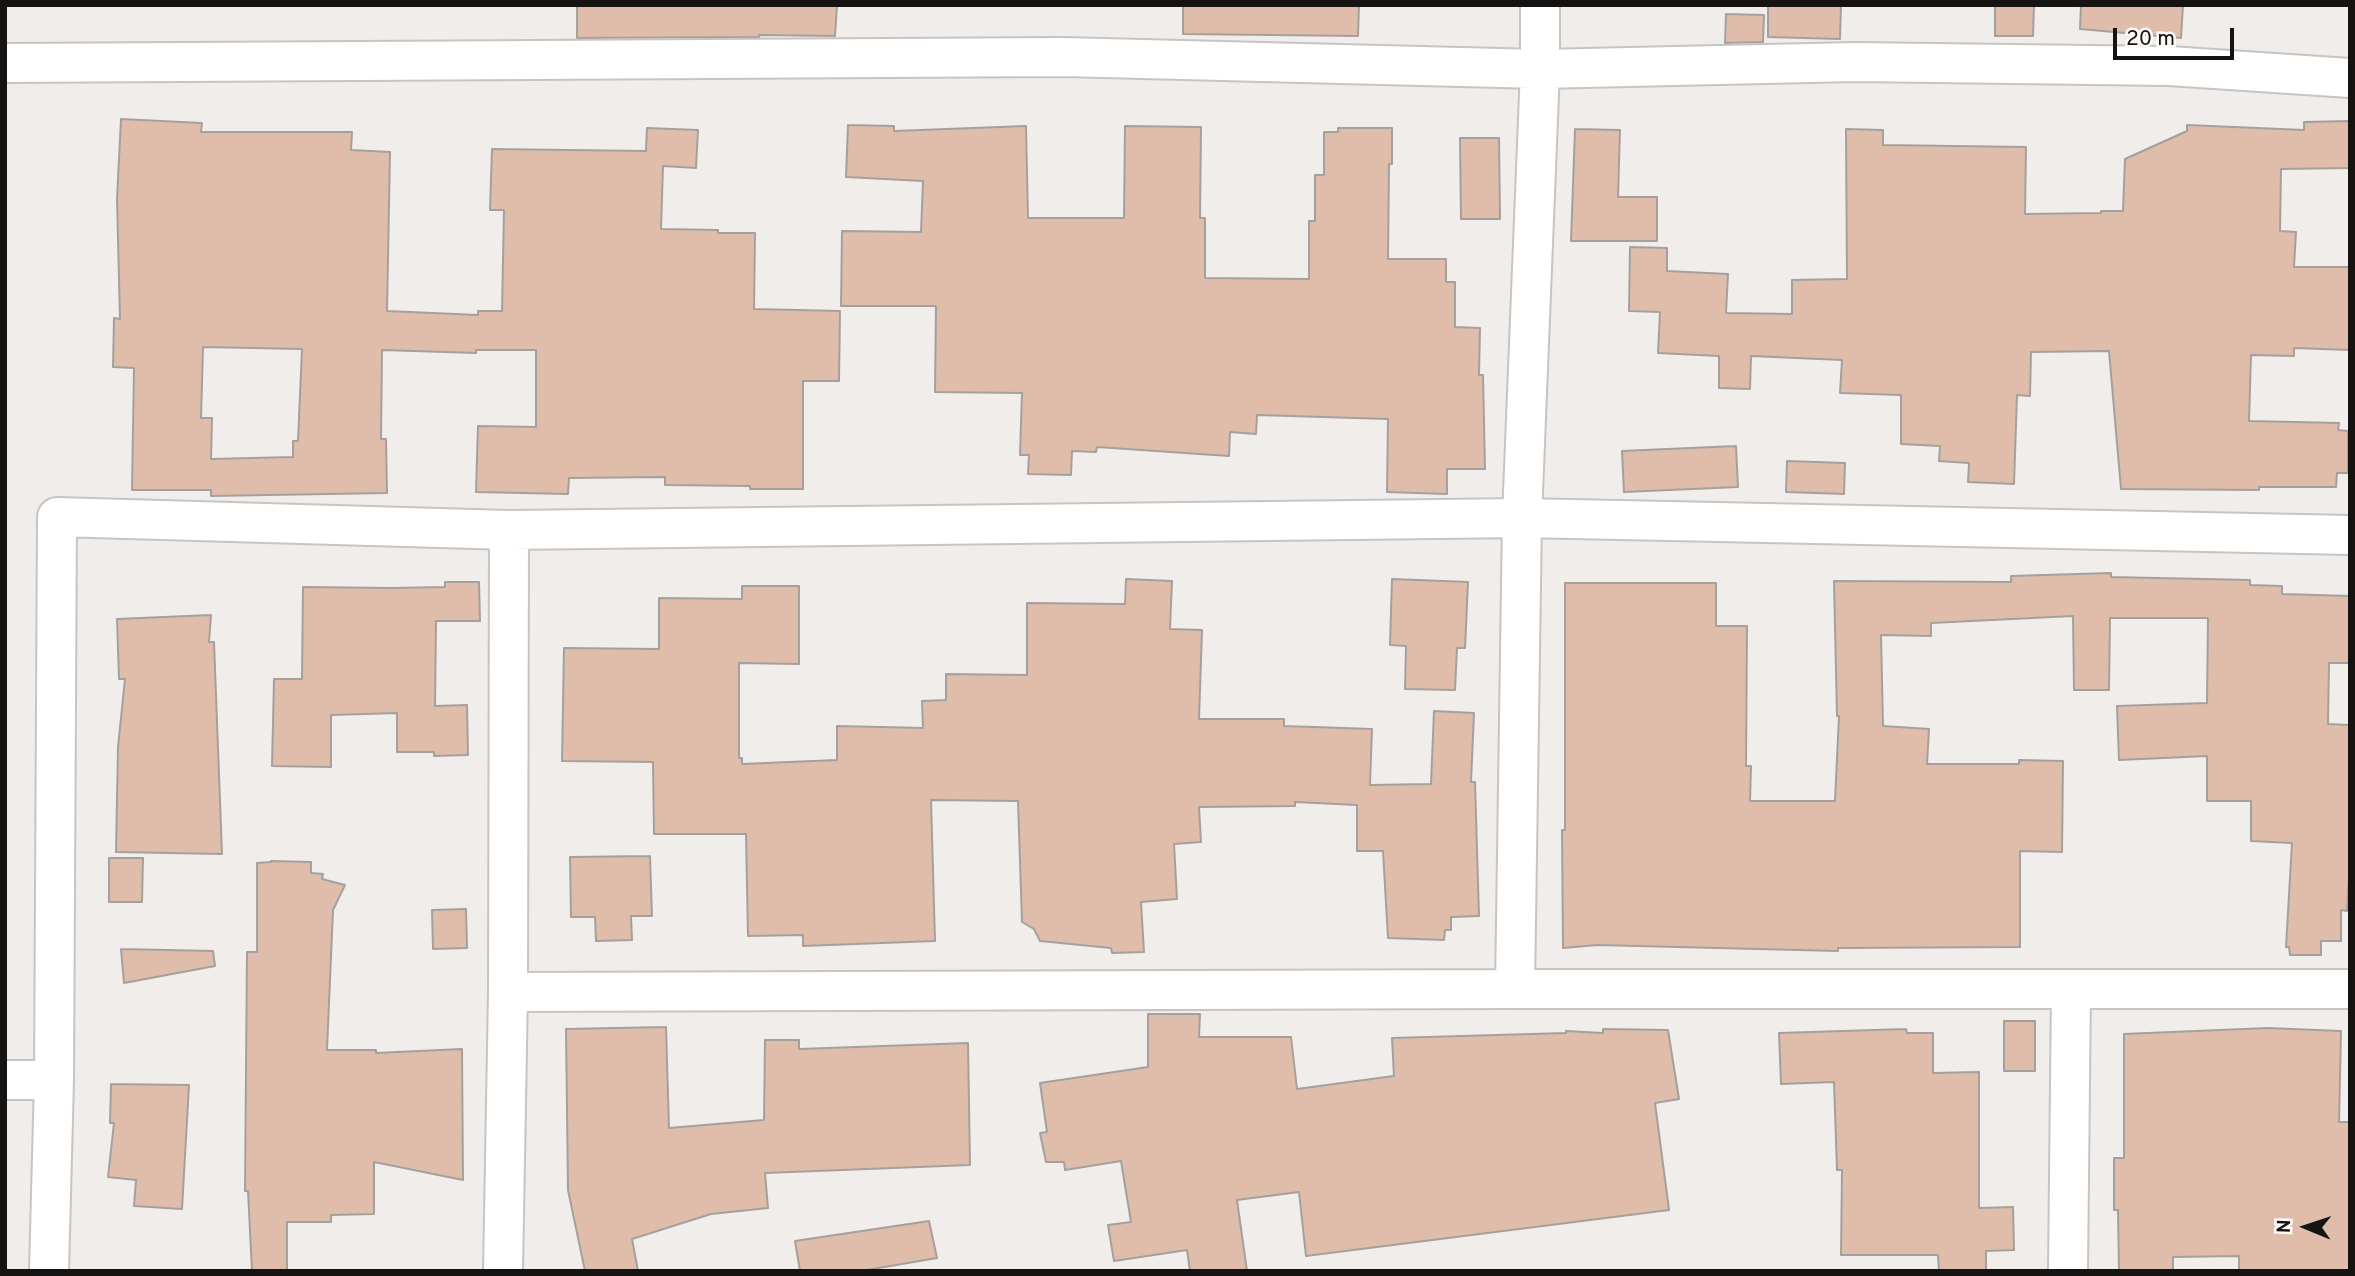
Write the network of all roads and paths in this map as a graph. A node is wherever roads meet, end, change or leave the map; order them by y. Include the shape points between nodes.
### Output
1 (1540, 5) edge
2 (5, 63) edge
3 (1540, 69) junction
4 (2350, 78) edge
5 (1522, 518) junction
6 (509, 530) junction
7 (2350, 535) edge
8 (1515, 989) junction
9 (2071, 989) junction
10 (2350, 989) edge
11 (508, 992) junction
12 (5, 1080) edge
13 (54, 1080) junction
14 (49, 1271) edge
15 (503, 1271) edge
16 (2068, 1271) edge

1 - 3 street
2 - 3 street via 1063,57
3 - 4 street via 1855,62 2169,66
3 - 5 street
5 - 6 street
5 - 7 street
5 - 8 street
6 - 11 street
6 - 13 street via 57,517
8 - 9 street
8 - 11 street
9 - 10 street
9 - 16 street
11 - 15 street
12 - 13 street
13 - 14 street

